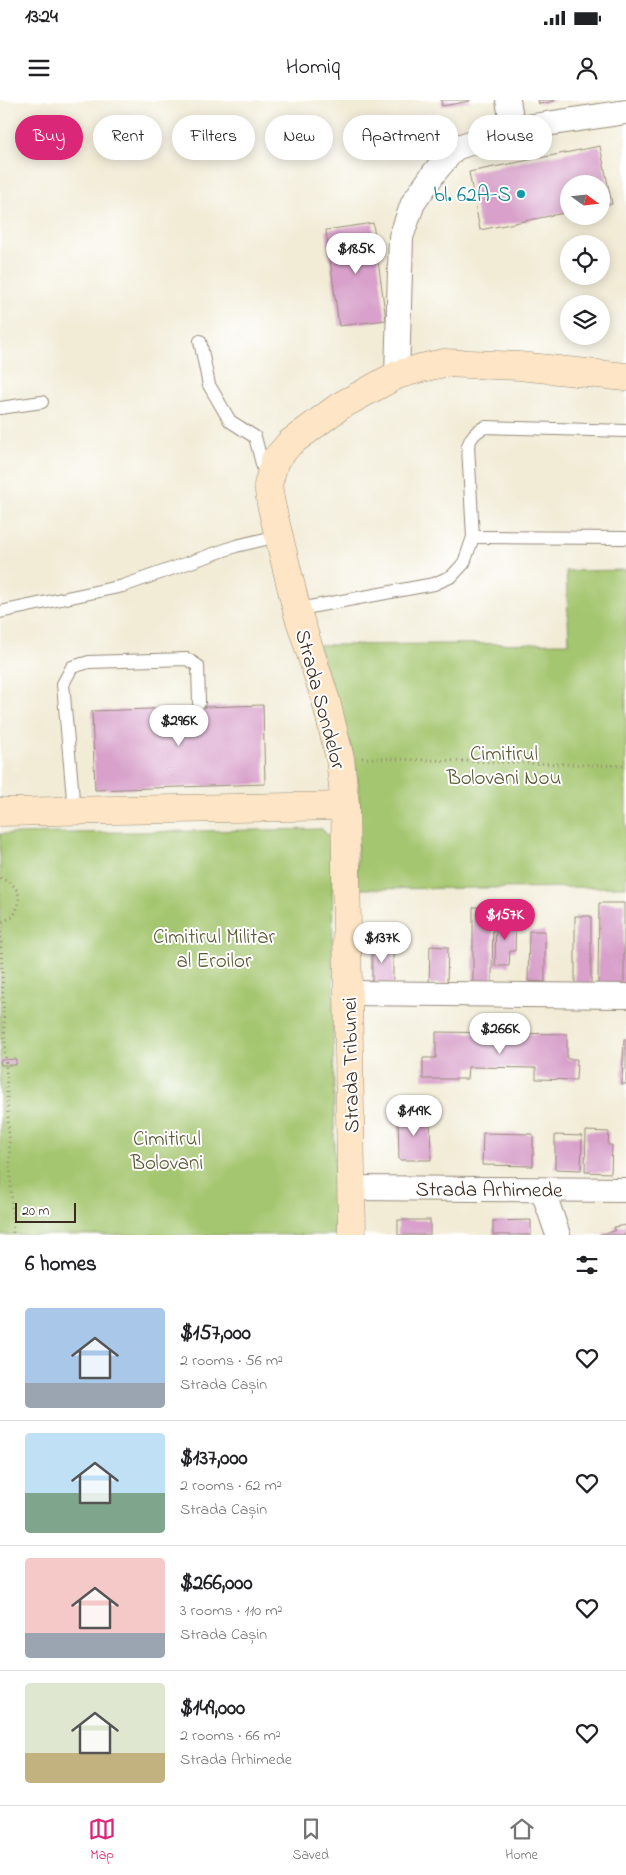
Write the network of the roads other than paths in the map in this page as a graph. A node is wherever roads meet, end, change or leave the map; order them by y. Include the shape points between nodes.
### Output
1 (508, 100) edge
2 (626, 112) edge
3 (511, 115) edge
4 (552, 123) edge
5 (468, 144) edge
6 (200, 341) dead end
7 (397, 375) junction
8 (626, 376) edge
9 (42, 402) dead end
10 (0, 408) edge
11 (626, 431) edge
12 (268, 484) junction
13 (278, 536) junction
14 (473, 537) junction
15 (626, 538) edge
16 (297, 610) junction
17 (0, 612) edge
18 (199, 702) dead end
19 (345, 806) junction
20 (74, 810) junction
21 (0, 812) edge
22 (349, 993) junction
23 (626, 996) edge
24 (351, 1188) junction
25 (626, 1190) edge
26 (543, 1191) junction
27 (352, 1235) edge
28 (558, 1235) edge

1 - 3 street
2 - 4 street
5 - 7 street via 455,148 434,173 413,203 401,237
6 - 12 lane via 209,385 230,421 255,437
7 - 8 street, Strada Sondelor via 444,363
7 - 12 street, Strada Sondelor via 340,406 290,443 275,460
9 - 10 lane
11 - 14 lane via 485,427 477,430 468,446
12 - 13 street, Strada Sondelor
13 - 16 street, Strada Sondelor
13 - 17 lane via 236,546 123,586
14 - 15 lane
14 - 16 lane via 464,563 452,576 434,584
16 - 19 street, Strada Sondelor via 326,701 340,759
18 - 20 lane via 198,666 187,659 89,662 72,667 63,684
19 - 20 street
19 - 22 street, Strada Tribunei
20 - 21 street
22 - 23 street
22 - 24 street, Strada Tribunei
24 - 26 street, Strada Arhimede
24 - 27 street, Strada Tribunei
25 - 26 street, Strada Arhimede
26 - 28 street

